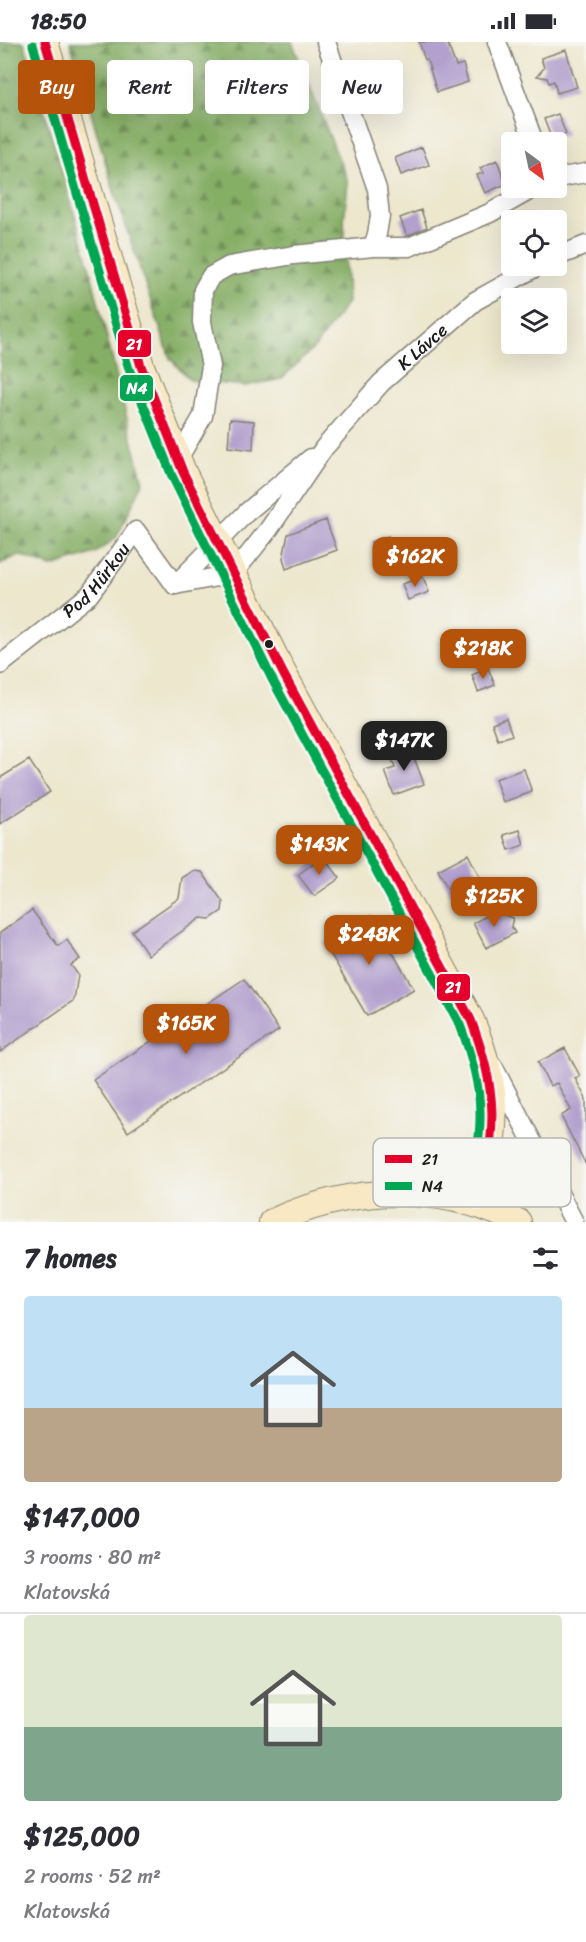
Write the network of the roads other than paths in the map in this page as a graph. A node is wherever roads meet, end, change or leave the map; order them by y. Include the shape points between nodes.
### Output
1 (45, 42) edge
2 (326, 42) edge
3 (497, 42) edge
4 (530, 132) edge
5 (586, 173) edge
6 (567, 176) edge
7 (516, 198) edge
8 (586, 245) edge
9 (373, 247) junction
10 (567, 253) edge
11 (520, 276) edge
12 (324, 448) junction
13 (177, 459) junction
14 (218, 543) junction
15 (233, 574) junction
16 (175, 585) junction
17 (0, 665) edge
18 (482, 1045) junction
19 (493, 1138) edge
20 (530, 1138) edge
21 (373, 1194) edge
22 (486, 1207) edge
23 (566, 1207) edge
24 (272, 1222) edge
25 (518, 1222) edge
26 (574, 1222) edge

1 - 13 main road via 141,366
2 - 9 street via 377,189 380,216
3 - 4 street
5 - 6 street
7 - 9 street via 409,247
8 - 10 street
9 - 13 street via 229,266 211,276 203,290 202,322 211,366 203,416
11 - 12 street, K Lávce via 475,301 381,383
12 - 14 street, K Lávce via 246,513
12 - 15 street, K Lávce
13 - 14 main road
14 - 15 main road
14 - 16 street
15 - 16 street
15 - 18 main road
16 - 17 street, Pod Hůrkou via 136,531 89,595
18 - 19 main road via 495,1105
18 - 20 street
21 - 24 main road via 338,1199
22 - 25 main road
23 - 26 street

